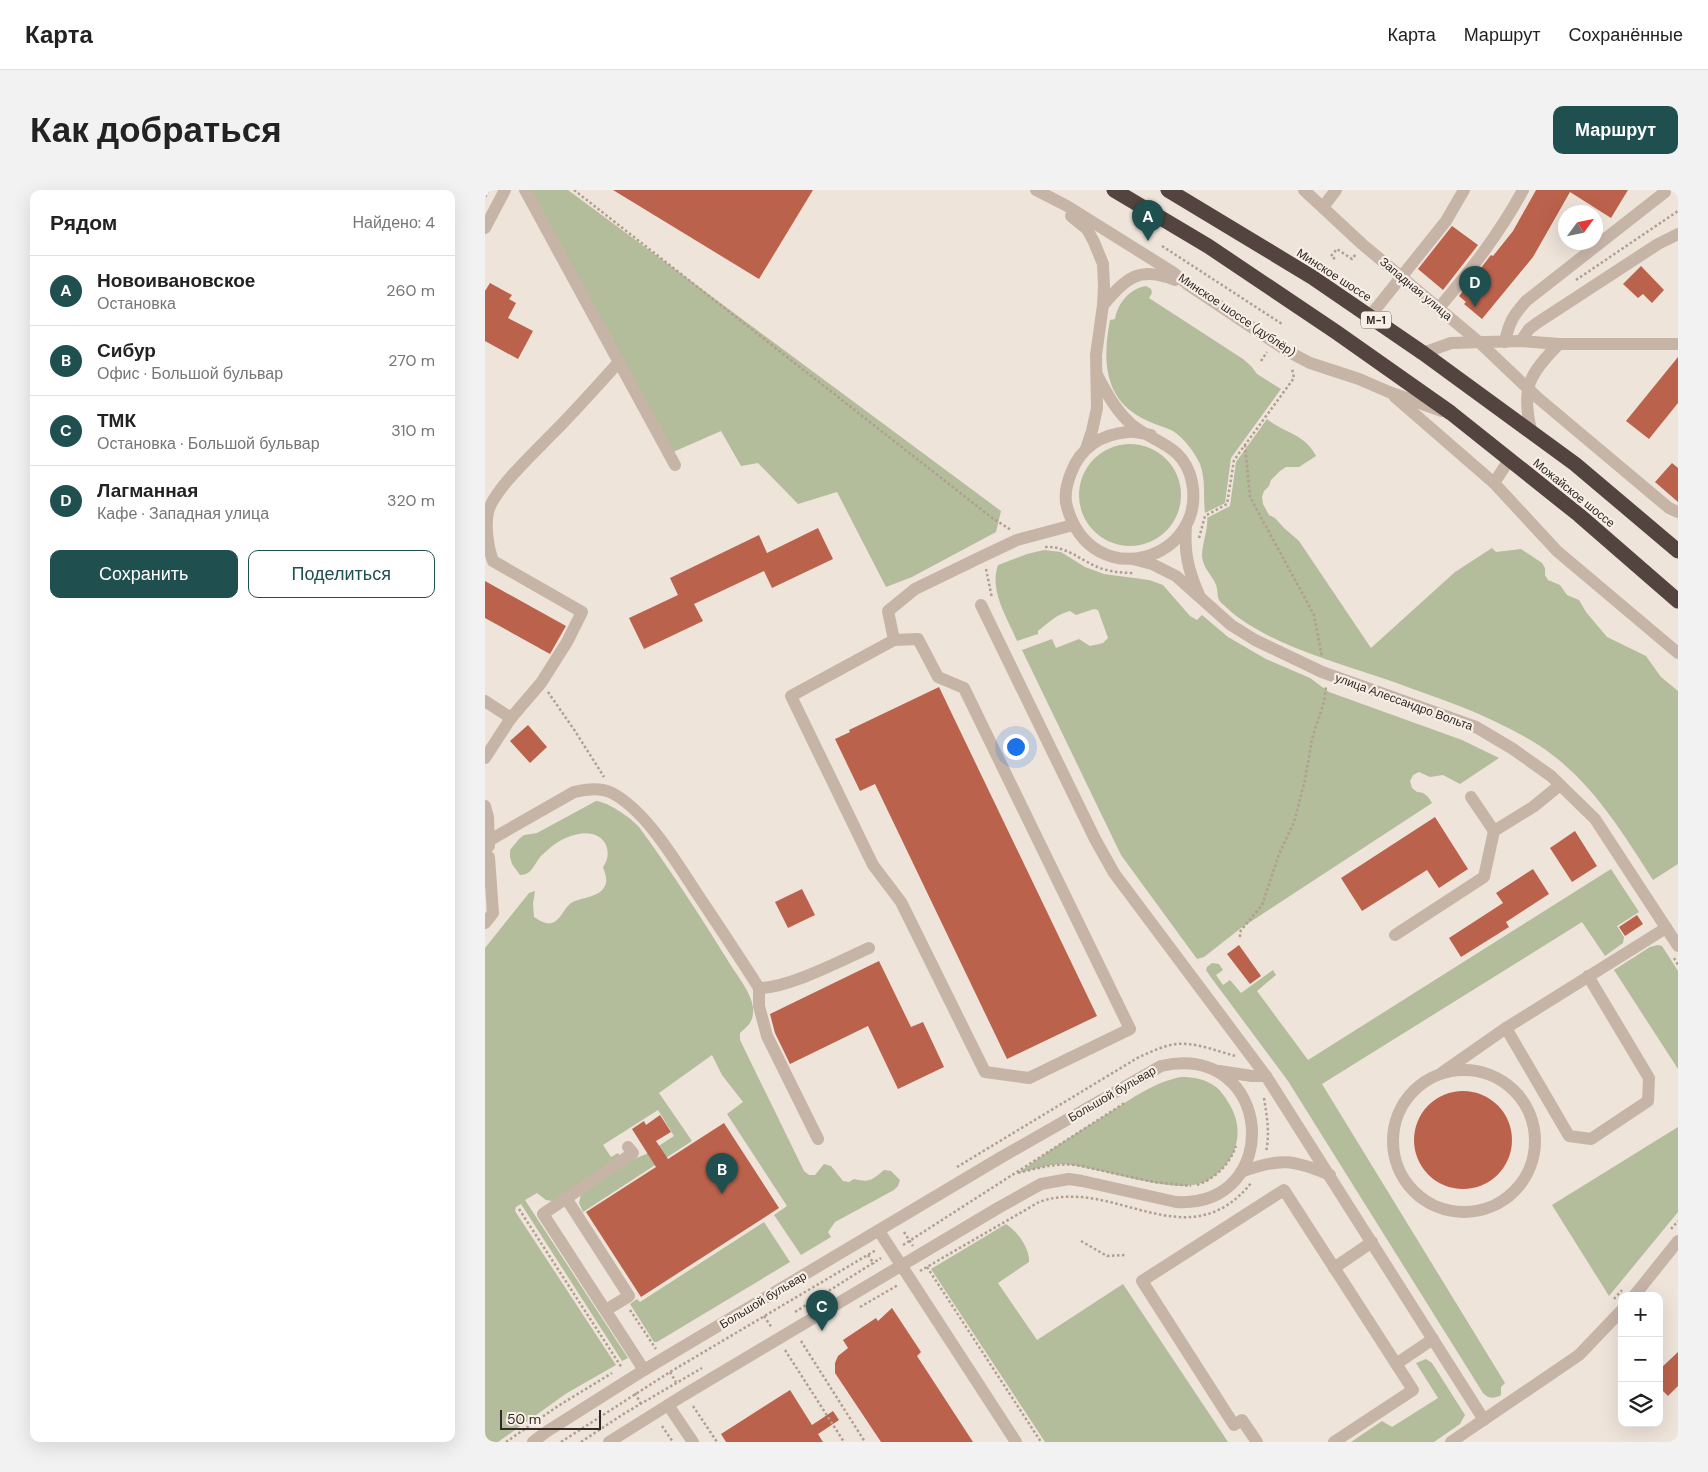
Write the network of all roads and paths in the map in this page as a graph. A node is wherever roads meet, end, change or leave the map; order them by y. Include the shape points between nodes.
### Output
1 (489, 190) edge
2 (505, 190) edge
3 (525, 190) edge
4 (573, 190) edge
5 (1036, 190) edge
6 (1114, 190) edge
7 (1168, 190) edge
8 (1304, 190) edge
9 (1336, 190) edge
10 (1464, 190) edge
11 (1523, 190) edge
12 (1665, 192) dead end
13 (485, 197) edge
14 (1050, 198) junction
15 (1323, 207) junction
16 (1678, 211) edge
17 (485, 228) edge
18 (1678, 234) edge
19 (1362, 244) junction
20 (1161, 246) dead end
21 (1335, 259) dead end
22 (1402, 277) junction
23 (1571, 283) dead end
24 (1187, 284) junction
25 (1103, 305) junction
26 (1439, 308) junction
27 (1370, 316) junction
28 (1282, 324) dead end
29 (1521, 341) junction
30 (1479, 342) junction
31 (1505, 342) junction
32 (1559, 344) junction
33 (1678, 344) edge
34 (1268, 350) dead end
35 (1423, 353) junction
36 (1261, 361) dead end
37 (619, 362) junction
38 (1291, 366) dead end
39 (1097, 374) junction
40 (1528, 387) junction
41 (1389, 392) junction
42 (1451, 413) junction
43 (1531, 430) junction
44 (1151, 435) junction
45 (1245, 445) junction
46 (1086, 449) junction
47 (1509, 460) junction
48 (1575, 464) joint
49 (675, 465) dead end
50 (1495, 483) junction
51 (1678, 512) edge
52 (1073, 524) junction
53 (1187, 524) junction
54 (1012, 531) dead end
55 (1197, 543) dead end
56 (1678, 551) edge
57 (1133, 559) junction
58 (1201, 599) junction
59 (1677, 600) edge
60 (981, 605) dead end
61 (894, 640) junction
62 (1678, 653) edge
63 (1322, 672) junction
64 (541, 683) junction
65 (485, 701) edge
66 (511, 718) junction
67 (485, 758) edge
68 (1560, 785) junction
69 (611, 792) junction
70 (1471, 797) dead end
71 (485, 806) edge
72 (1494, 831) junction
73 (490, 840) junction
74 (487, 856) edge
75 (485, 923) edge
76 (1666, 928) junction
77 (1395, 935) dead end
78 (1240, 937) dead end
79 (1678, 946) edge
80 (869, 948) dead end
81 (1588, 976) junction
82 (759, 988) junction
83 (1506, 1028) junction
84 (1211, 1069) junction
85 (1440, 1074) junction
86 (1266, 1076) junction
87 (1132, 1098) dead end
88 (818, 1139) dead end
89 (1237, 1142) dead end
90 (628, 1147) dead end
91 (1241, 1172) junction
92 (1019, 1173) junction
93 (1330, 1175) junction
94 (566, 1198) junction
95 (519, 1209) dead end
96 (1678, 1221) edge
97 (879, 1231) junction
98 (904, 1232) dead end
99 (1673, 1238) edge
100 (910, 1241) junction
101 (1081, 1241) dead end
102 (1372, 1242) junction
103 (904, 1245) dead end
104 (914, 1248) dead end
105 (877, 1249) dead end
106 (868, 1255) junction
107 (1125, 1255) dead end
108 (883, 1258) dead end
109 (873, 1263) junction
110 (901, 1266) junction
111 (927, 1267) dead end
112 (1334, 1268) junction
113 (878, 1270) dead end
114 (1627, 1284) dead end
115 (1637, 1292) edge
116 (1609, 1304) dead end
117 (629, 1308) dead end
118 (606, 1310) junction
119 (795, 1312) dead end
120 (1618, 1314) edge
121 (779, 1322) dead end
122 (771, 1327) dead end
123 (1433, 1339) junction
124 (801, 1341) dead end
125 (655, 1348) dead end
126 (785, 1350) dead end
127 (1396, 1364) junction
128 (707, 1365) dead end
129 (666, 1366) dead end
130 (644, 1370) junction
131 (670, 1372) junction
132 (676, 1382) junction
133 (631, 1388) dead end
134 (680, 1388) dead end
135 (635, 1394) junction
136 (641, 1404) junction
137 (668, 1405) junction
138 (693, 1406) dead end
139 (645, 1410) dead end
140 (1484, 1420) junction
141 (662, 1426) dead end
142 (506, 1442) edge
143 (533, 1442) edge
144 (561, 1442) edge
145 (581, 1442) edge
146 (609, 1442) edge
147 (673, 1442) edge
148 (693, 1442) edge
149 (717, 1442) edge
150 (844, 1442) edge
151 (865, 1442) edge
152 (1016, 1442) edge
153 (1041, 1442) edge
154 (1257, 1442) edge
155 (1334, 1442) edge
156 (1451, 1442) edge

1 - 13 path
2 - 17 street
3 - 37 street
4 - 54 path
5 - 14 street, Минское шоссе (дублёр)
6 - 42 highway, М-1 via 1329,326
7 - 27 highway, Минское шоссе / М-1 via 1313,277
8 - 15 street, Западная улица
9 - 15 street
10 - 22 street via 1446,221
11 - 26 street via 1473,267
12 - 31 street via 1526,301 1514,314
14 - 24 street, Минское шоссе (дублёр)
14 - 25 street via 1087,229 1095,242 1103,264
15 - 19 street, Западная улица
16 - 23 path
18 - 29 street via 1657,244 1537,323
19 - 21 path via 1352,259 1337,248 1331,256
19 - 22 street, Западная улица
20 - 28 path
22 - 26 street, Западная улица
22 - 27 street
24 - 25 street via 1160,274 1143,274 1128,279
24 - 41 street, Минское шоссе (дублёр) via 1289,352
25 - 39 street via 1095,355
26 - 30 street, Западная улица
27 - 35 highway, Минское шоссе / М-1
29 - 31 street
29 - 32 street
30 - 31 street
30 - 35 street via 1451,344
30 - 40 street, Западная улица
32 - 33 street
32 - 40 street via 1544,359
34 - 36 path
35 - 43 highway, Минское шоссе / М-1
37 - 49 street
37 - 64 street via 513,475 488,511 489,550 493,561 582,612
38 - 45 path via 1293,378
39 - 44 street via 1120,413
39 - 46 street via 1097,408
40 - 43 street via 1527,412
40 - 51 street, Западная улица via 1545,405 1669,508
41 - 42 street, Минское шоссе (дублёр)
41 - 50 street
42 - 47 highway, Можайское шоссе / М-1
43 - 48 highway, Минское шоссе / М-1
44 - 46 street via 1130,432 1103,437
44 - 53 street via 1169,446 1184,462 1192,482 1193,503
45 - 55 path via 1234,460 1227,504 1205,516
45 - 63 path via 1250,497 1314,615 1323,661
46 - 52 street via 1075,462 1067,482 1067,504
47 - 50 street
47 - 59 highway, Можайское шоссе / М-1 via 1579,515
48 - 56 highway, Можайское шоссе / М-1
50 - 62 street via 1557,551
52 - 57 street via 1083,539 1098,550 1115,557
52 - 61 street via 1017,540 915,589 888,611
53 - 57 street via 1164,549
53 - 58 street via 1188,568
57 - 58 street, улица Алессандро Вольта via 1176,576
58 - 63 street, улица Алессандро Вольта via 1231,625 1255,640
60 - 86 street via 1114,873
61 - 61 street via 918,639 938,677 965,688 1130,1029 1029,1078 985,1072 901,902 873,865 791,696
63 - 68 street, улица Алессандро Вольта via 1476,728 1513,749
63 - 78 path via 1326,686 1324,702 1312,738 1294,822 1262,905 1240,932
64 - 66 street
64 - 69 path via 589,753
65 - 66 street
66 - 67 street
68 - 72 street via 1533,807
68 - 76 street, улица Алессандро Вольта via 1595,820
69 - 73 street via 586,789 574,792
69 - 82 street via 646,821
70 - 72 street
71 - 73 street
72 - 77 street via 1484,877
73 - 74 street
74 - 75 street via 493,913
76 - 79 street, улица Алессандро Вольта
76 - 81 street
80 - 82 street via 789,982
81 - 83 street
81 - 83 street via 1649,1078 1648,1101 1591,1139 1569,1136
82 - 88 street via 759,1006 767,1036
83 - 85 street
84 - 86 street
84 - 91 street, Большой бульвар via 1238,1090 1250,1115 1253,1143
84 - 97 street, Большой бульвар via 1183,1062 1161,1066
85 - 85 street via 1419,1085 1404,1103 1394,1125 1393,1148 1399,1171 1413,1191 1432,1205 1455,1212 1478,1211 1500,1203 1518,1188 1530,1169 1535,1146 1533,1123 1523,1102 1507,1084 1487,1074 1464,1070
86 - 93 street
87 - 92 path
89 - 92 path via 1228,1163 1220,1171 1205,1182 1191,1186 1063,1164
90 - 94 street via 633,1153
91 - 93 street via 1281,1161 1303,1164
91 - 110 street, Большой бульвар via 1222,1190 1199,1201 1186,1203 1069,1179 1041,1184
92 - 100 path
93 - 102 street
94 - 118 street via 543,1214
94 - 118 street via 629,1296
95 - 142 path via 621,1368
96 - 99 path
97 - 110 street
97 - 130 street, Большой бульвар
98 - 100 path
99 - 115 street
100 - 103 path
100 - 104 path
101 - 107 path via 1107,1256
102 - 112 street
102 - 123 street
105 - 106 path
106 - 109 path
106 - 131 path
108 - 109 path
109 - 113 path
109 - 119 path
110 - 137 street, Большой бульвар
110 - 152 street
111 - 153 path
112 - 127 street
112 - 154 street via 1283,1190 1143,1281 1234,1425 1242,1420
114 - 116 path
117 - 125 path
118 - 130 street
120 - 140 street via 1579,1355
121 - 122 path
123 - 127 street
123 - 140 street
124 - 151 path
126 - 150 path
127 - 155 street via 1413,1390
128 - 132 path
129 - 131 path
130 - 143 street, Большой бульвар
131 - 132 path
131 - 135 path
132 - 134 path
132 - 136 path
133 - 135 path
135 - 136 path
135 - 144 path
136 - 139 path
136 - 145 path
137 - 146 street, Большой бульвар
137 - 148 street
138 - 149 path
140 - 156 street
141 - 147 path

